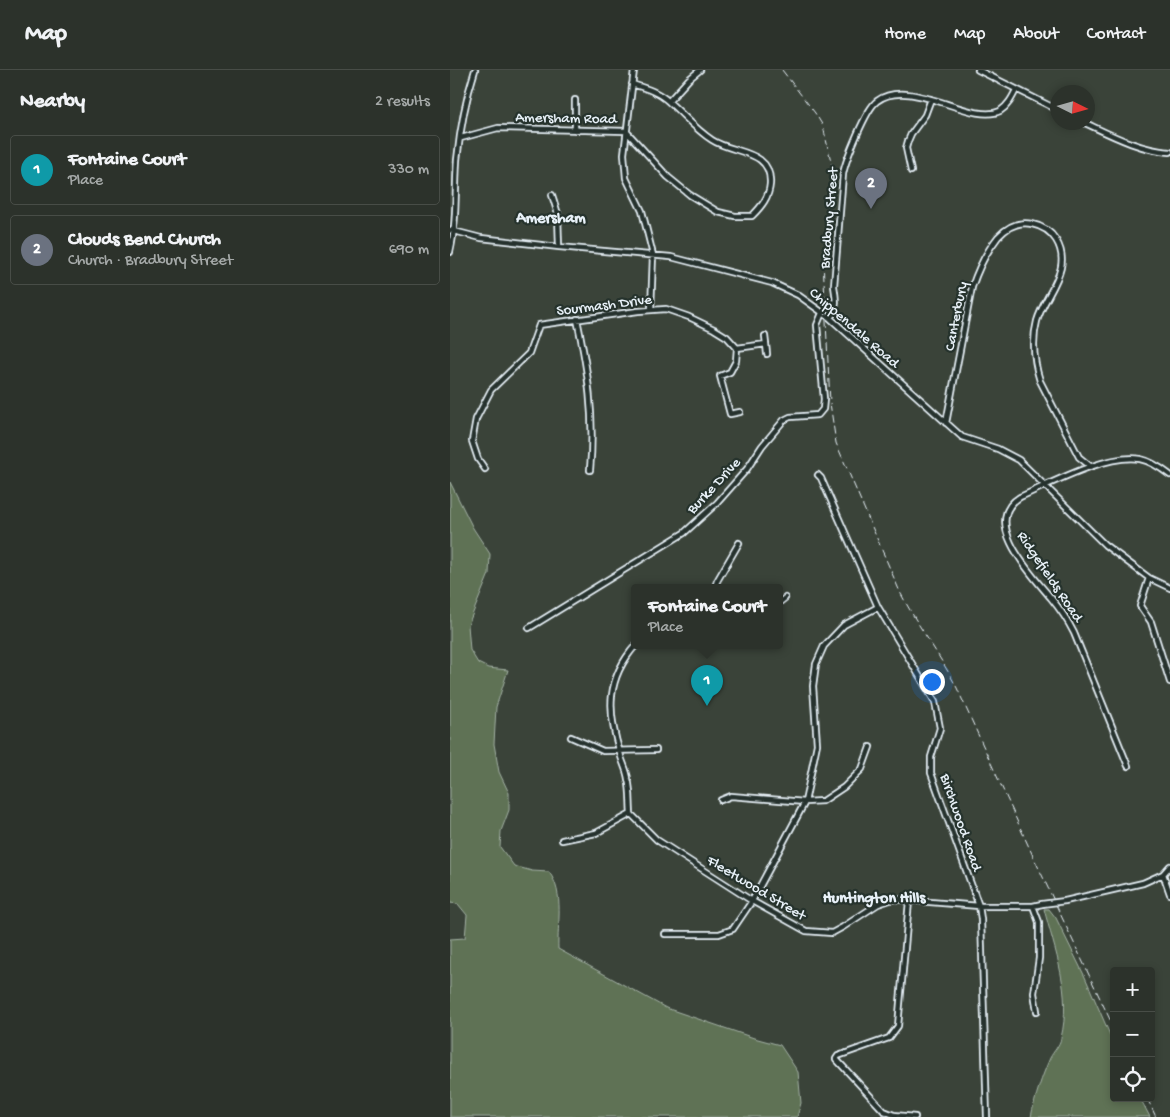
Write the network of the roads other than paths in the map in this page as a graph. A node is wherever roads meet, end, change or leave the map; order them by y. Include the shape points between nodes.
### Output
1 (475, 70) edge
2 (634, 70) edge
3 (700, 70) edge
4 (978, 70) edge
5 (632, 84) junction
6 (1016, 90) junction
7 (931, 99) junction
8 (575, 100) dead end
9 (669, 101) junction
10 (1050, 106) edge
11 (1095, 127) edge
12 (574, 130) junction
13 (626, 131) junction
14 (461, 138) junction
15 (1170, 152) edge
16 (911, 171) dead end
17 (552, 195) dead end
18 (452, 231) edge
19 (559, 247) junction
20 (450, 252) edge
21 (654, 255) junction
22 (651, 310) junction
23 (822, 313) junction
24 (830, 318) junction
25 (577, 319) junction
26 (765, 336) dead end
27 (766, 344) junction
28 (737, 348) junction
29 (767, 354) dead end
30 (740, 412) dead end
31 (946, 423) junction
32 (1090, 466) junction
33 (485, 469) dead end
34 (590, 470) dead end
35 (818, 475) dead end
36 (1170, 475) edge
37 (1046, 487) junction
38 (739, 544) dead end
39 (1149, 578) junction
40 (716, 584) edge
41 (1170, 588) edge
42 (878, 607) junction
43 (529, 628) dead end
44 (633, 649) edge
45 (1170, 682) edge
46 (571, 737) dead end
47 (870, 747) dead end
48 (656, 750) dead end
49 (619, 751) junction
50 (1128, 766) dead end
51 (721, 800) dead end
52 (805, 802) junction
53 (631, 814) junction
54 (562, 840) dead end
55 (1170, 866) edge
56 (1162, 874) junction
57 (1170, 894) edge
58 (752, 901) junction
59 (909, 901) junction
60 (979, 906) junction
61 (1033, 906) junction
62 (665, 934) dead end
63 (1037, 1011) dead end
64 (915, 1117) edge
65 (987, 1117) edge

1 - 14 street
2 - 5 street
3 - 9 street
4 - 6 street
5 - 9 street, Amersham Road
5 - 13 street
6 - 7 street, Bradbury Street via 1012,100 994,113 977,112
6 - 10 street
7 - 16 street via 906,148
7 - 24 street, Bradbury Street via 895,94 875,102 851,149 843,174 834,286 836,304
8 - 12 street
9 - 13 street, Amersham Road via 687,121 713,141 764,161 771,174 770,191 752,216 718,212 690,196
11 - 15 street via 1128,142
12 - 13 street, Amersham Road
12 - 14 street, Amersham Road via 498,128
13 - 21 street via 626,178 642,211
14 - 18 street
17 - 19 street via 558,214
18 - 19 street, Chippendale Road via 481,238
18 - 20 street
19 - 21 street, Chippendale Road
21 - 22 street
21 - 23 street, Chippendale Road via 772,283 798,294
22 - 25 street, Sourmash Drive
22 - 28 street, Sourmash Drive via 666,309 689,317 727,336
23 - 24 street, Chippendale Road
23 - 43 street, Burke Drive via 817,325 824,399 823,409 818,415 784,420 717,503 684,533
24 - 31 street, Chippendale Road
25 - 33 street, Sourmash Drive via 539,325 529,353 490,390 476,419 472,441 478,460
25 - 34 street via 592,408
26 - 27 street
27 - 28 street
27 - 29 street
28 - 30 street via 736,361 730,372 720,376 730,414
31 - 32 street, Canterbury via 976,274 989,249 1008,227 1023,223 1036,225 1054,237 1063,256 1059,275 1037,323 1034,343 1037,373 1079,457
31 - 37 street, Chippendale Road via 962,438 1013,455
32 - 36 street, Ridgefields Road via 1138,458
32 - 37 street, Ridgefields Road
35 - 42 street, Birchwood Road
37 - 39 street, Chippendale Road via 1104,545
37 - 50 street, Ridgefields Road via 1013,501 1006,514 1008,537 1069,624
38 - 40 street
39 - 41 street, Chippendale Road
39 - 45 street via 1140,606 1151,622
42 - 52 street via 844,625 824,646 816,664 813,686 817,744
42 - 60 street, Birchwood Road via 935,702 940,728 931,757 931,773
44 - 49 street via 613,685 610,715
46 - 49 street via 602,751
47 - 52 street via 862,769 844,787 823,801
48 - 49 street
49 - 53 street via 629,780
51 - 52 street via 731,796
52 - 58 street
53 - 54 street via 596,833
53 - 58 street, Fleetwood Street via 657,840
55 - 56 street, Fleetwood Street
56 - 57 street
56 - 61 street, Fleetwood Street, bridge via 1143,883
58 - 59 street, Fleetwood Street via 806,931 832,933 878,904 893,899
58 - 62 street via 733,929 719,934
59 - 60 street, Fleetwood Street
59 - 64 street via 898,1026 889,1038 836,1059 884,1111
60 - 61 street, Fleetwood Street
60 - 65 street, Birchwood Road via 982,919
61 - 63 street via 1039,922 1039,958 1034,993

